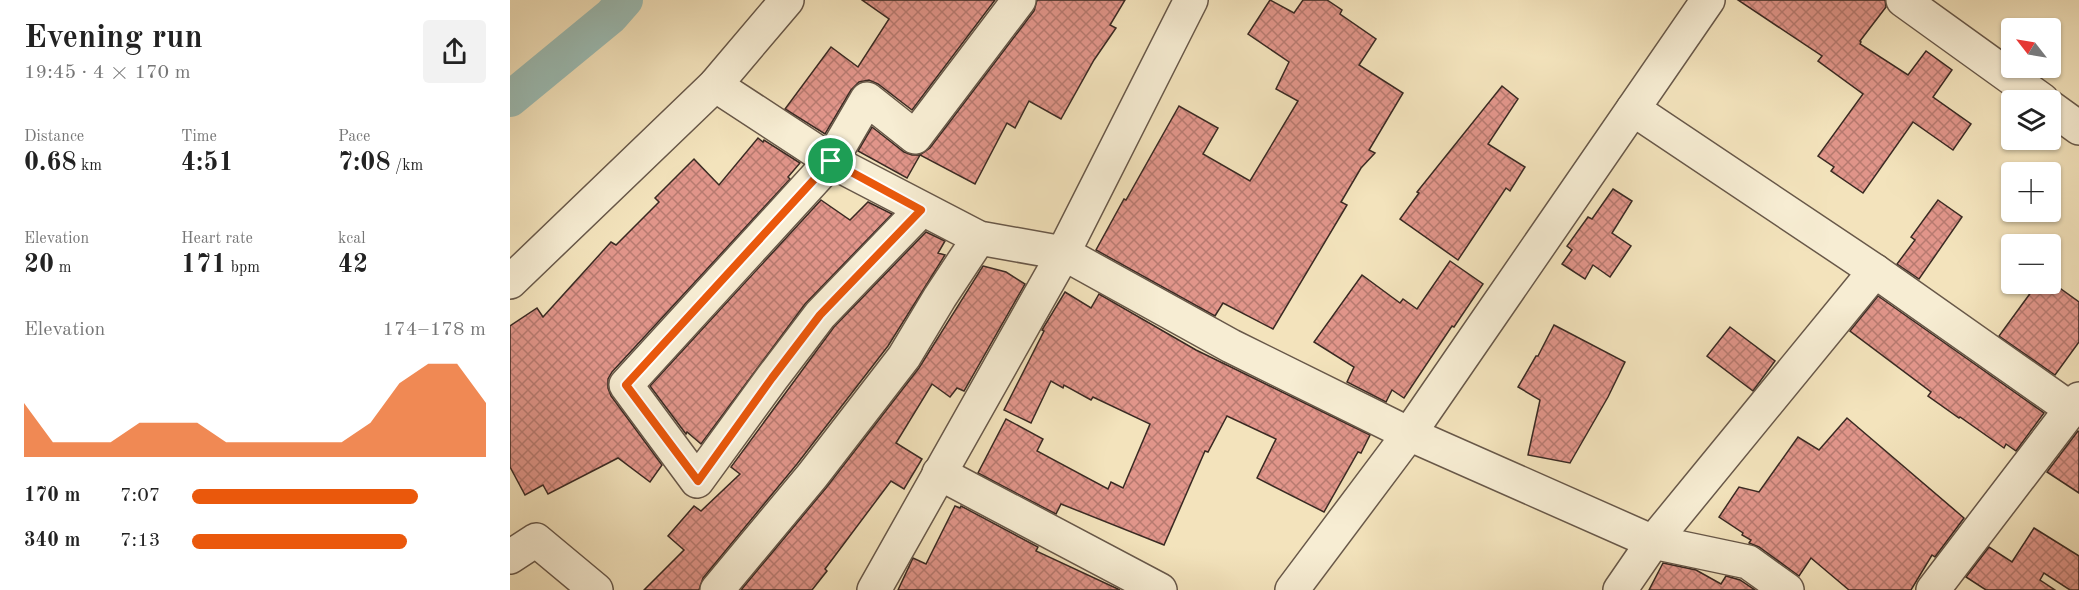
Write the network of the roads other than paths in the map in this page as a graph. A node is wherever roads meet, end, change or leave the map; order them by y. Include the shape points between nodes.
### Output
1 (787, 0) edge
2 (1019, 0) edge
3 (1191, 0) edge
4 (1708, 0) edge
5 (1903, 0) edge
6 (715, 85) junction
7 (2028, 90) edge
8 (1633, 109) junction
9 (2061, 115) edge
10 (2079, 128) edge
11 (831, 161) junction
12 (921, 210) junction
13 (979, 238) junction
14 (1063, 253) junction
15 (1875, 271) junction
16 (510, 282) edge
17 (2075, 404) edge
18 (1409, 434) junction
19 (939, 473) junction
20 (1653, 542) junction
21 (510, 557) edge
22 (596, 590) edge
23 (717, 590) edge
24 (874, 590) edge
25 (1160, 590) edge
26 (1292, 590) edge
27 (1620, 590) edge
28 (1787, 590) edge
29 (1933, 590) edge

1 - 6 street
2 - 11 street via 915,137 867,99
3 - 14 street
4 - 8 street
5 - 7 street
6 - 11 street
6 - 16 street
8 - 15 street
8 - 18 street
9 - 10 street
11 - 12 street
11 - 12 street via 626,385 698,481 820,315
12 - 13 street
13 - 14 street
13 - 23 street via 904,357
14 - 18 street via 1231,346
14 - 19 street
15 - 17 street
15 - 20 street
17 - 29 street
18 - 20 street
18 - 26 street
19 - 24 street
19 - 25 street
20 - 27 street
20 - 28 street via 1748,562
21 - 22 street via 536,540

